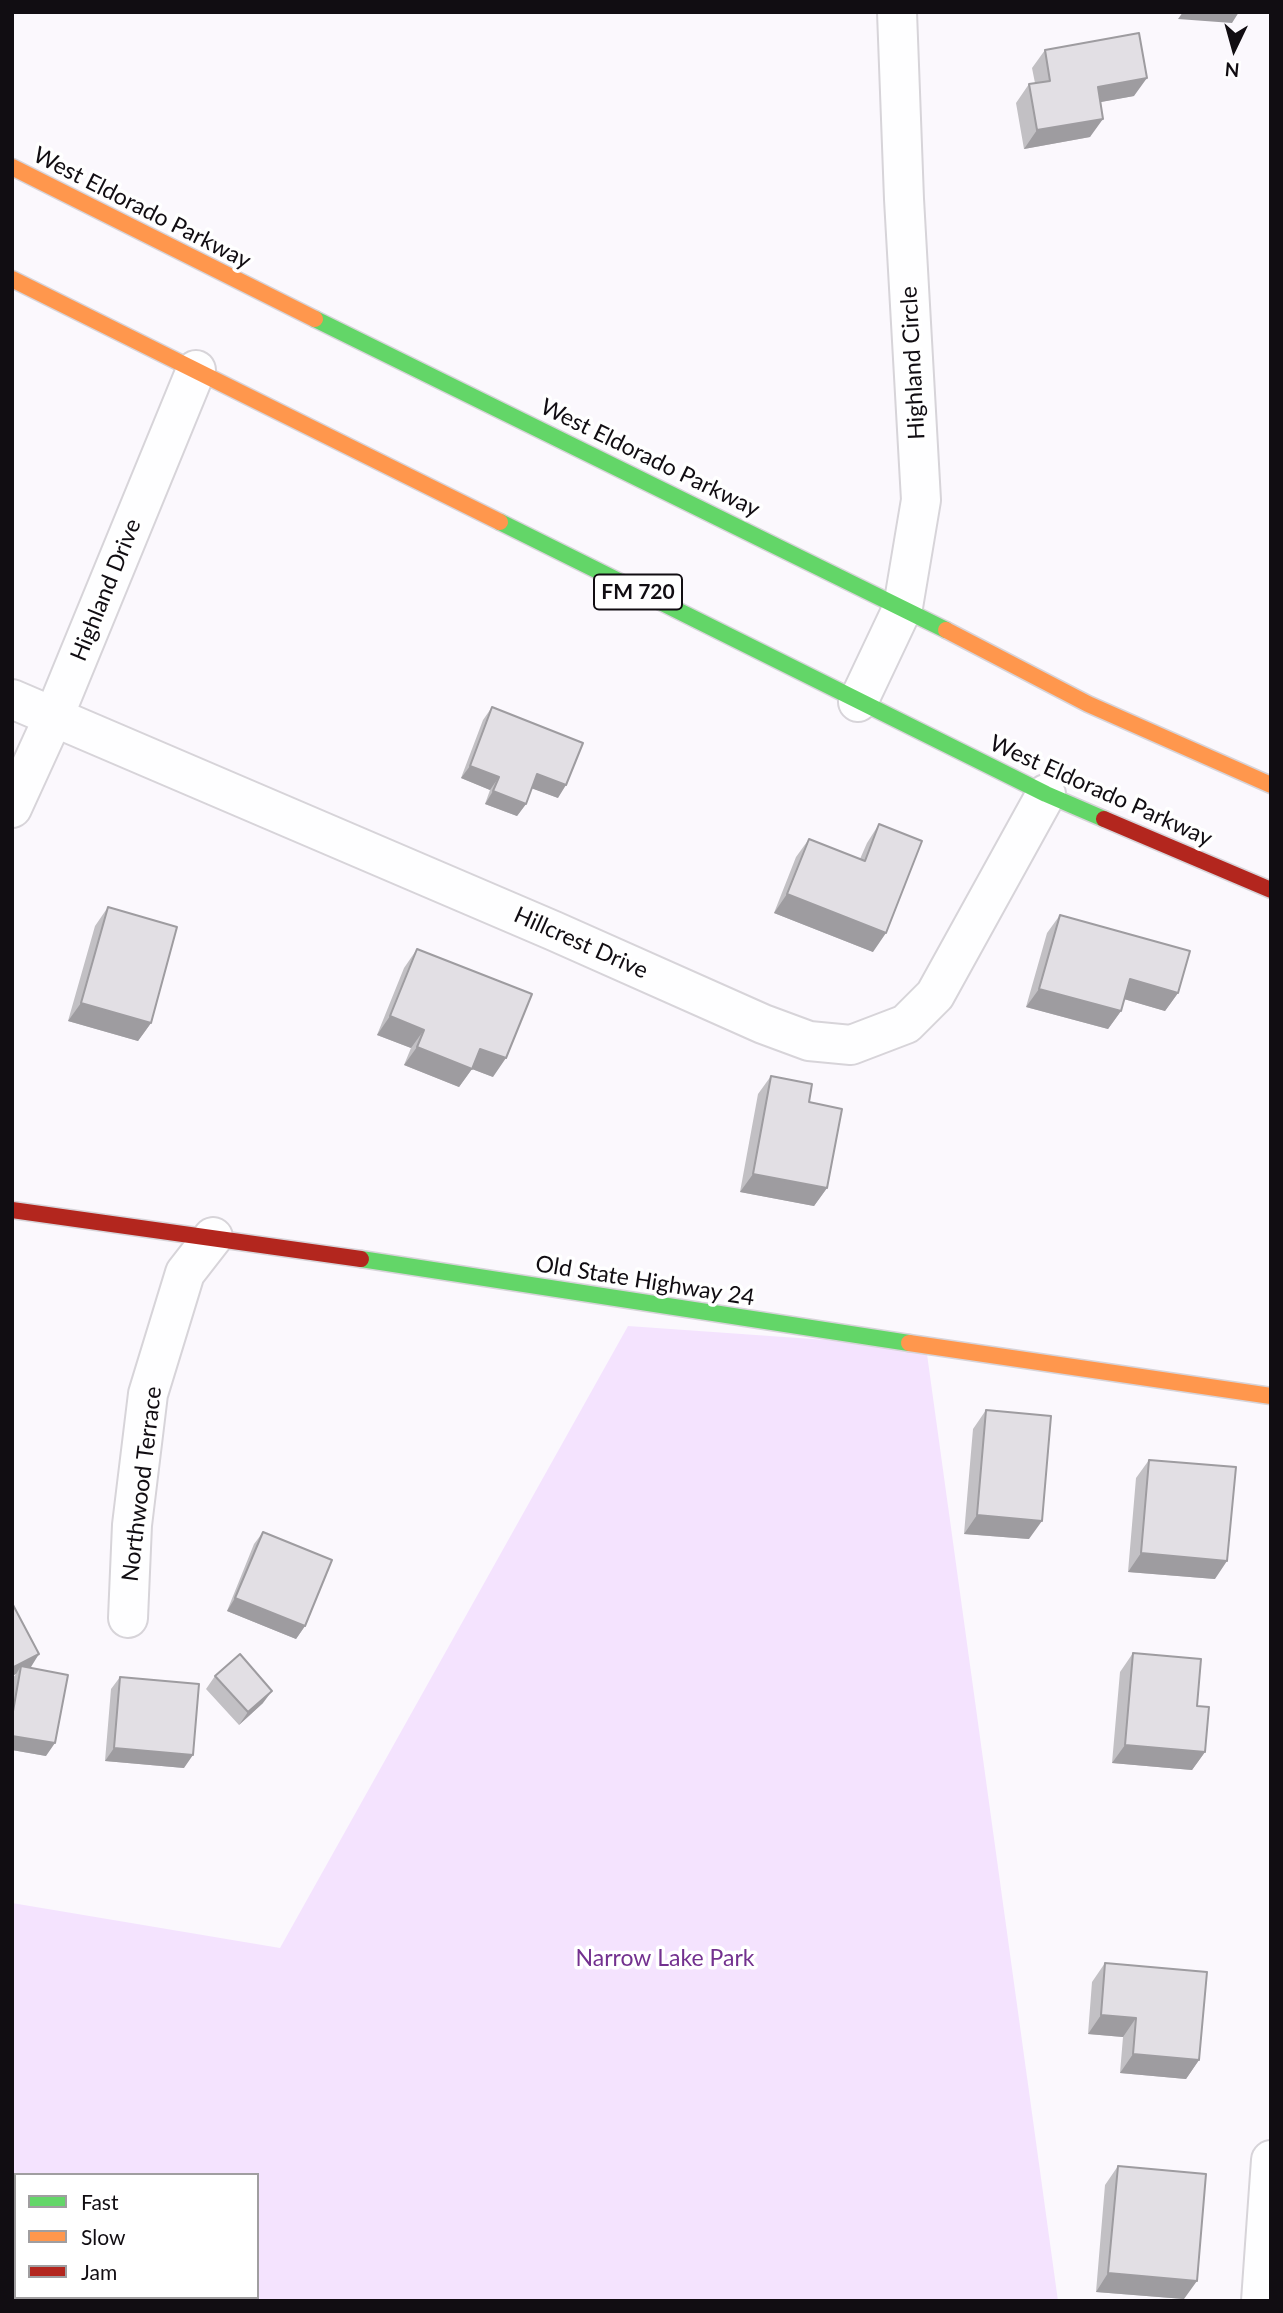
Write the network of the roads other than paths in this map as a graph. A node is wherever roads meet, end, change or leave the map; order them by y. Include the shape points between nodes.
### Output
1 (897, 12) edge
2 (12, 167) edge
3 (12, 279) edge
4 (196, 370) junction
5 (903, 607) junction
6 (12, 699) edge
7 (858, 702) junction
8 (54, 716) junction
9 (1271, 785) edge
10 (1045, 794) junction
11 (12, 808) edge
12 (1271, 890) edge
13 (12, 1210) edge
14 (213, 1237) junction
15 (1271, 1396) edge
16 (128, 1618) dead end
17 (1271, 2160) edge
18 (1261, 2301) edge

1 - 5 street, Highland Circle via 921,500
2 - 5 main road, West Eldorado Parkway
3 - 4 main road, West Eldorado Parkway / FM 720
4 - 7 main road, West Eldorado Parkway / FM 720
4 - 8 street, Highland Drive
5 - 7 street, Highland Circle
5 - 9 main road, West Eldorado Parkway via 1088,704
6 - 8 street, Hillcrest Drive
7 - 10 main road, West Eldorado Parkway / FM 720
8 - 10 street, Hillcrest Drive via 763,1024 809,1041 851,1045 906,1024 935,995
8 - 11 street, Highland Drive
10 - 12 main road, West Eldorado Parkway / FM 720
13 - 14 main road, Old State Highway 24
14 - 15 main road, Old State Highway 24
14 - 16 street, Northwood Terrace via 185,1273 148,1394 132,1525
17 - 18 street

